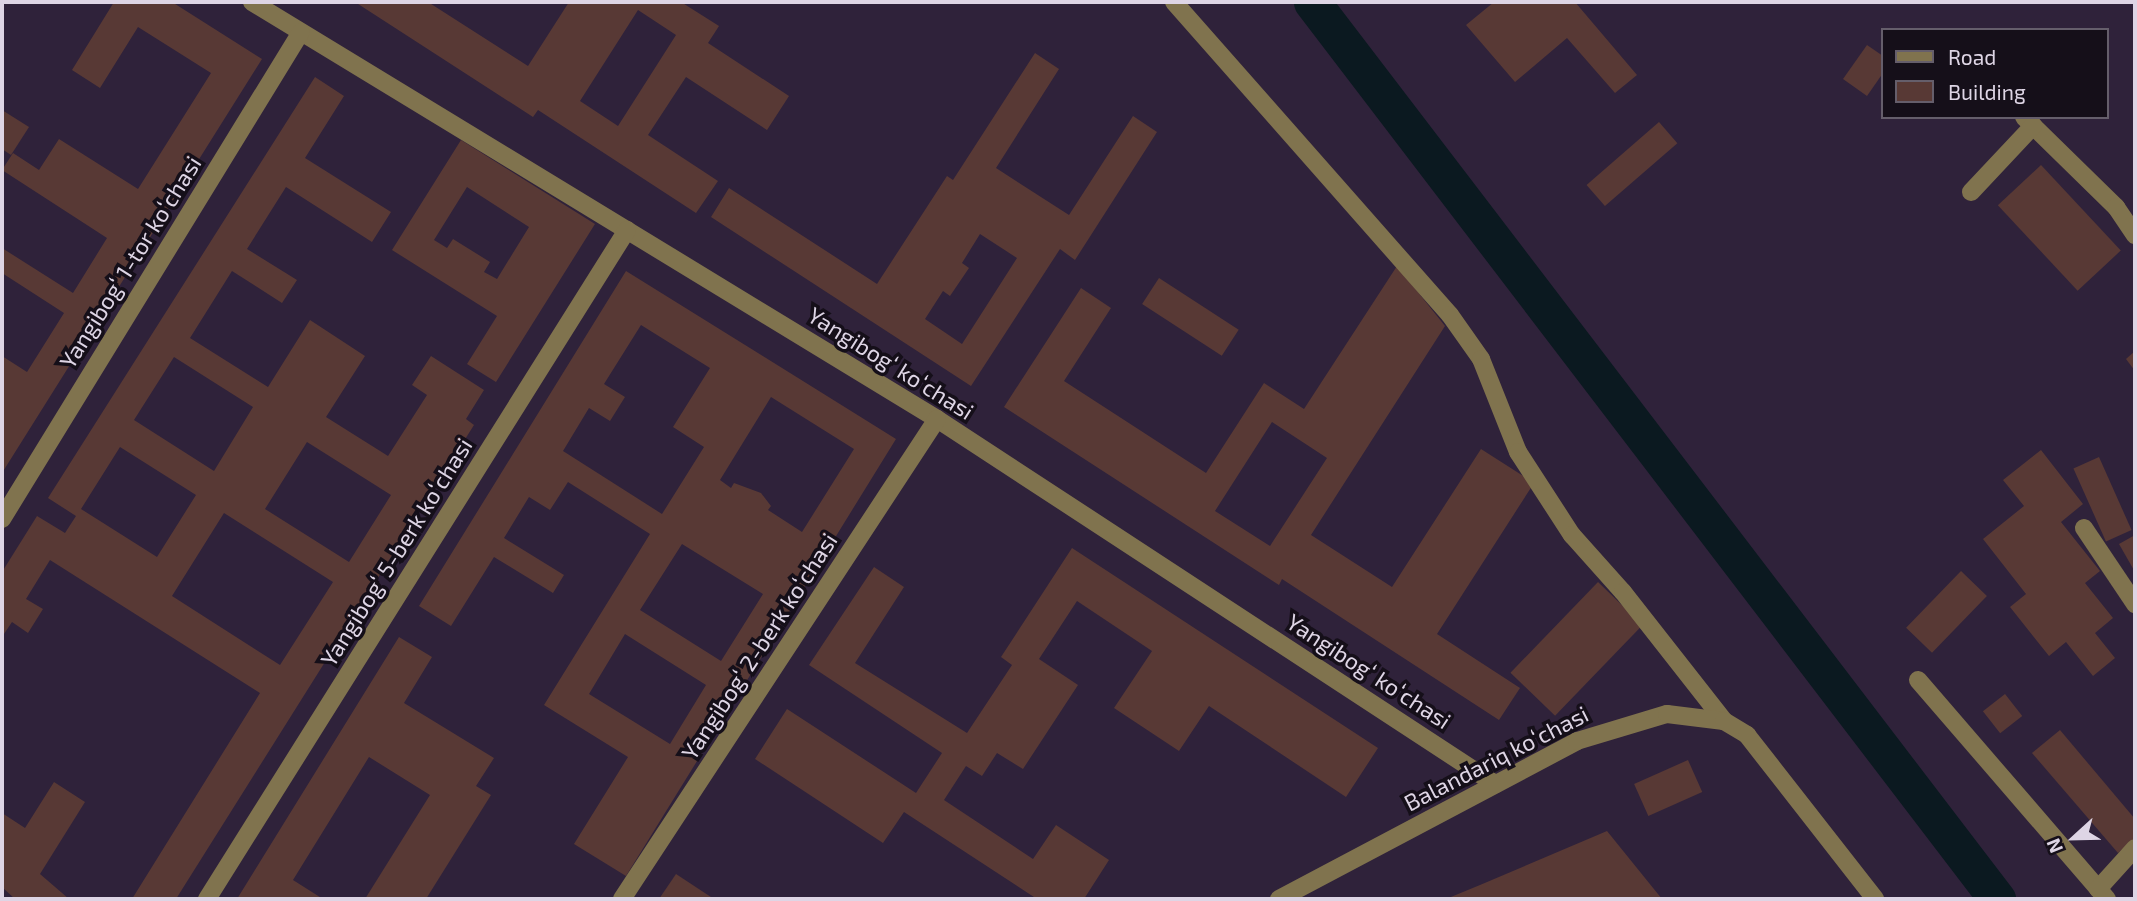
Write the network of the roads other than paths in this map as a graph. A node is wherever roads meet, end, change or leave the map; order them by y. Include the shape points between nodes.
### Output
1 (252, 2) edge
2 (1174, 2) edge
3 (301, 32) junction
4 (2028, 122) edge
5 (1971, 192) dead end
6 (627, 230) junction
7 (2135, 235) edge
8 (937, 419) junction
9 (2, 519) edge
10 (2084, 528) dead end
11 (2135, 604) edge
12 (1918, 680) dead end
13 (1724, 721) junction
14 (1494, 784) junction
15 (2135, 848) edge
16 (2103, 894) edge
17 (207, 899) edge
18 (622, 899) edge
19 (1279, 899) edge
20 (1875, 899) edge

1 - 3 street, Yangibogʻ koʻchasi
2 - 13 street via 1450,315 1481,359 1518,452 1572,535
3 - 6 street, Yangibogʻ koʻchasi
3 - 9 street, Yangibogʻ 1-tor koʻchasi
4 - 5 street
4 - 7 street via 2116,207
6 - 8 street, Yangibogʻ koʻchasi
6 - 17 street, Yangibogʻ 5-berk koʻchasi
8 - 14 street, Yangibogʻ koʻchasi
8 - 18 street, Yangibogʻ 2-berk koʻchasi
10 - 11 street
12 - 16 street
13 - 14 street, Balandariq koʻchasi via 1667,714 1608,728
13 - 20 street, Balandariq koʻchasi via 1747,735
14 - 19 street, Balandariq koʻchasi
15 - 16 street

